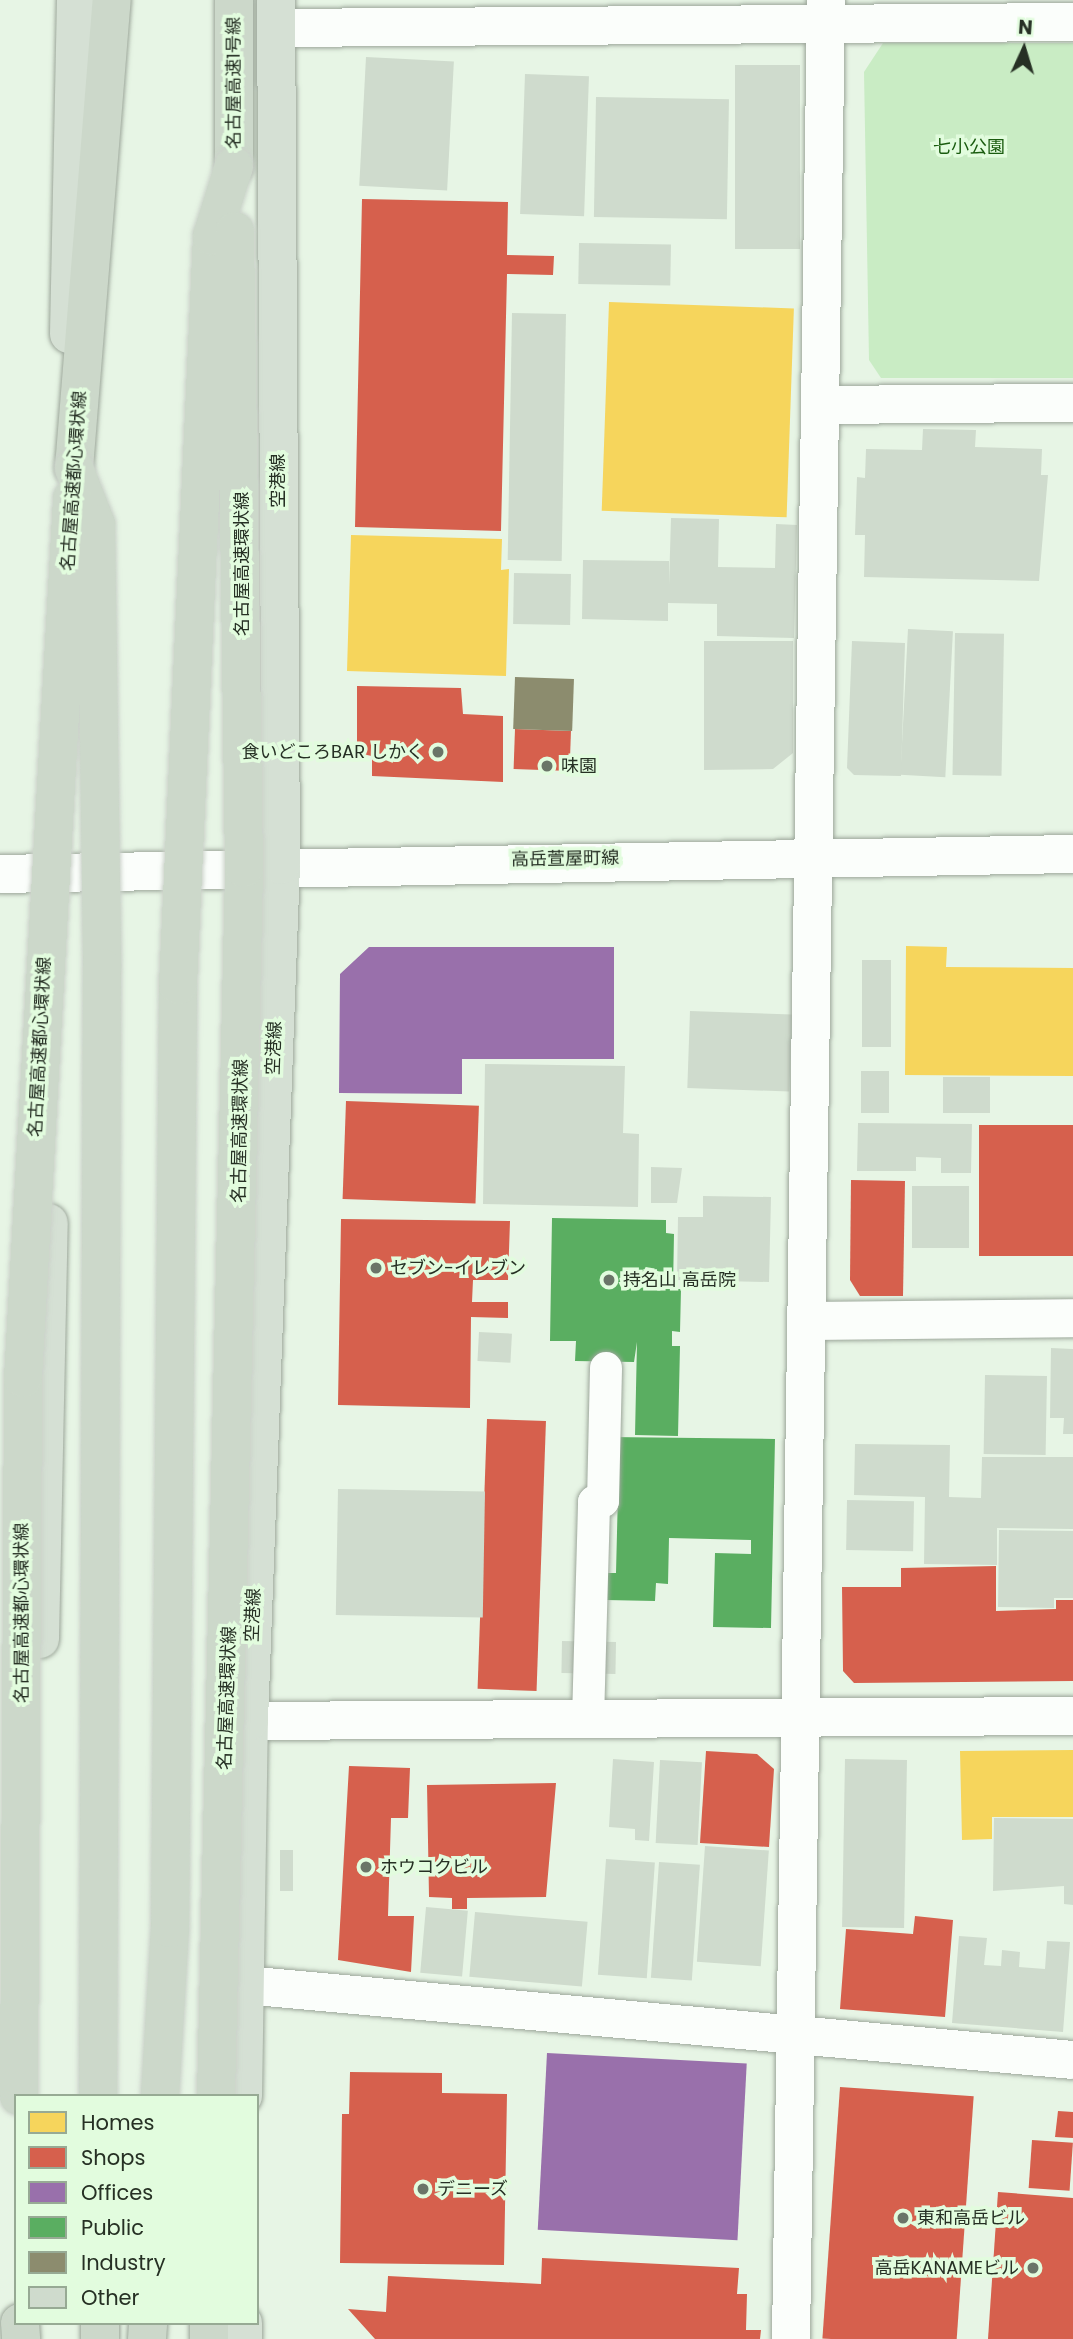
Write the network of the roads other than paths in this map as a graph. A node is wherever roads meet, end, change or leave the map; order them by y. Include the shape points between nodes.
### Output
1 (76, 0) edge
2 (112, 0) edge
3 (234, 0) edge
4 (826, 11) edge
5 (276, 14) edge
6 (1073, 22) edge
7 (234, 166) junction
8 (1073, 403) edge
9 (823, 405) junction
10 (74, 468) junction
11 (816, 854) junction
12 (1073, 854) edge
13 (281, 865) junction
14 (57, 873) junction
15 (0, 874) edge
16 (1073, 1318) edge
17 (808, 1321) junction
18 (606, 1368) dead end
19 (1073, 1716) edge
20 (801, 1719) junction
21 (588, 1720) junction
22 (249, 1721) junction
23 (37, 1766) junction
24 (0, 1767) edge
25 (244, 1985) junction
26 (798, 2038) junction
27 (1073, 2060) edge
28 (19, 2094) edge
29 (30, 2094) edge
30 (99, 2094) edge
31 (160, 2094) edge
32 (216, 2094) edge
33 (243, 2094) edge
34 (791, 2339) edge

1 - 14 highway
2 - 10 highway, 名古屋高速都心環状線
3 - 7 highway, 名古屋高速1号線
4 - 5 street
4 - 6 street
4 - 9 street
5 - 13 highway, 空港線
7 - 31 highway, bridge via 212,236 178,985 170,1928
7 - 32 highway, 名古屋高速環状線, bridge via 244,868
8 - 9 street
9 - 11 street
10 - 28 highway, 名古屋高速都心環状線, bridge via 23,1378
10 - 30 highway, bridge via 96,524 102,968
11 - 12 street, 高岳萱屋町線
11 - 13 street, 高岳萱屋町線
11 - 17 street
13 - 14 street, 高岳萱屋町線
13 - 22 highway, 空港線
14 - 15 street, 高岳萱屋町線
14 - 23 highway
16 - 17 street
17 - 20 street
18 - 21 lane via 603,1501 594,1502
19 - 20 street
20 - 21 street
20 - 26 street
21 - 22 street
22 - 25 highway, 空港線
23 - 24 street
23 - 29 highway
25 - 26 street
25 - 33 highway, 空港線
26 - 27 street
26 - 34 street

